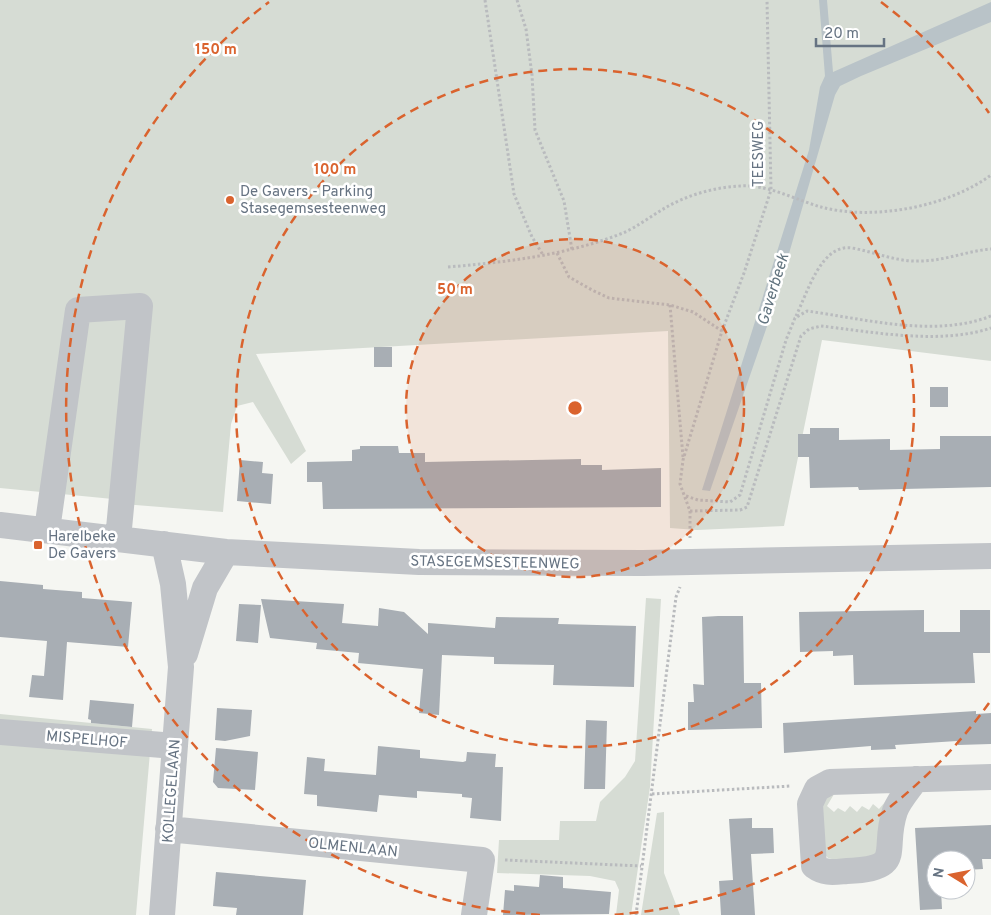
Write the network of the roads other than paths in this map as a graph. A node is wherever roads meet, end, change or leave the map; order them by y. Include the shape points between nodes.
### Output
1 (0, 525) edge
2 (47, 530) junction
3 (118, 538) junction
4 (164, 544) junction
5 (226, 552) junction
6 (991, 556) edge
7 (181, 667) junction
8 (0, 732) edge
9 (174, 746) junction
10 (991, 777) edge
11 (916, 779) junction
12 (168, 829) junction
13 (162, 915) edge
14 (474, 915) edge

1 - 2 street, STASEGEMSESTEENWEG
2 - 3 street, STASEGEMSESTEENWEG
2 - 3 street via 78,310 140,306
3 - 4 street, STASEGEMSESTEENWEG
4 - 5 street, STASEGEMSESTEENWEG
4 - 7 street, KOLLEGELAAN via 173,584
5 - 6 street, STASEGEMSESTEENWEG via 419,562
5 - 7 street, KOLLEGELAAN via 205,588
7 - 9 street, KOLLEGELAAN
8 - 9 street, MISPELHOF
9 - 12 street, KOLLEGELAAN
10 - 11 street
11 - 11 street via 830,782 817,789 810,804 814,866 824,873 872,870 883,864 889,855 895,810
12 - 13 street, KOLLEGELAAN
12 - 14 street, OLMENLAAN via 482,860

